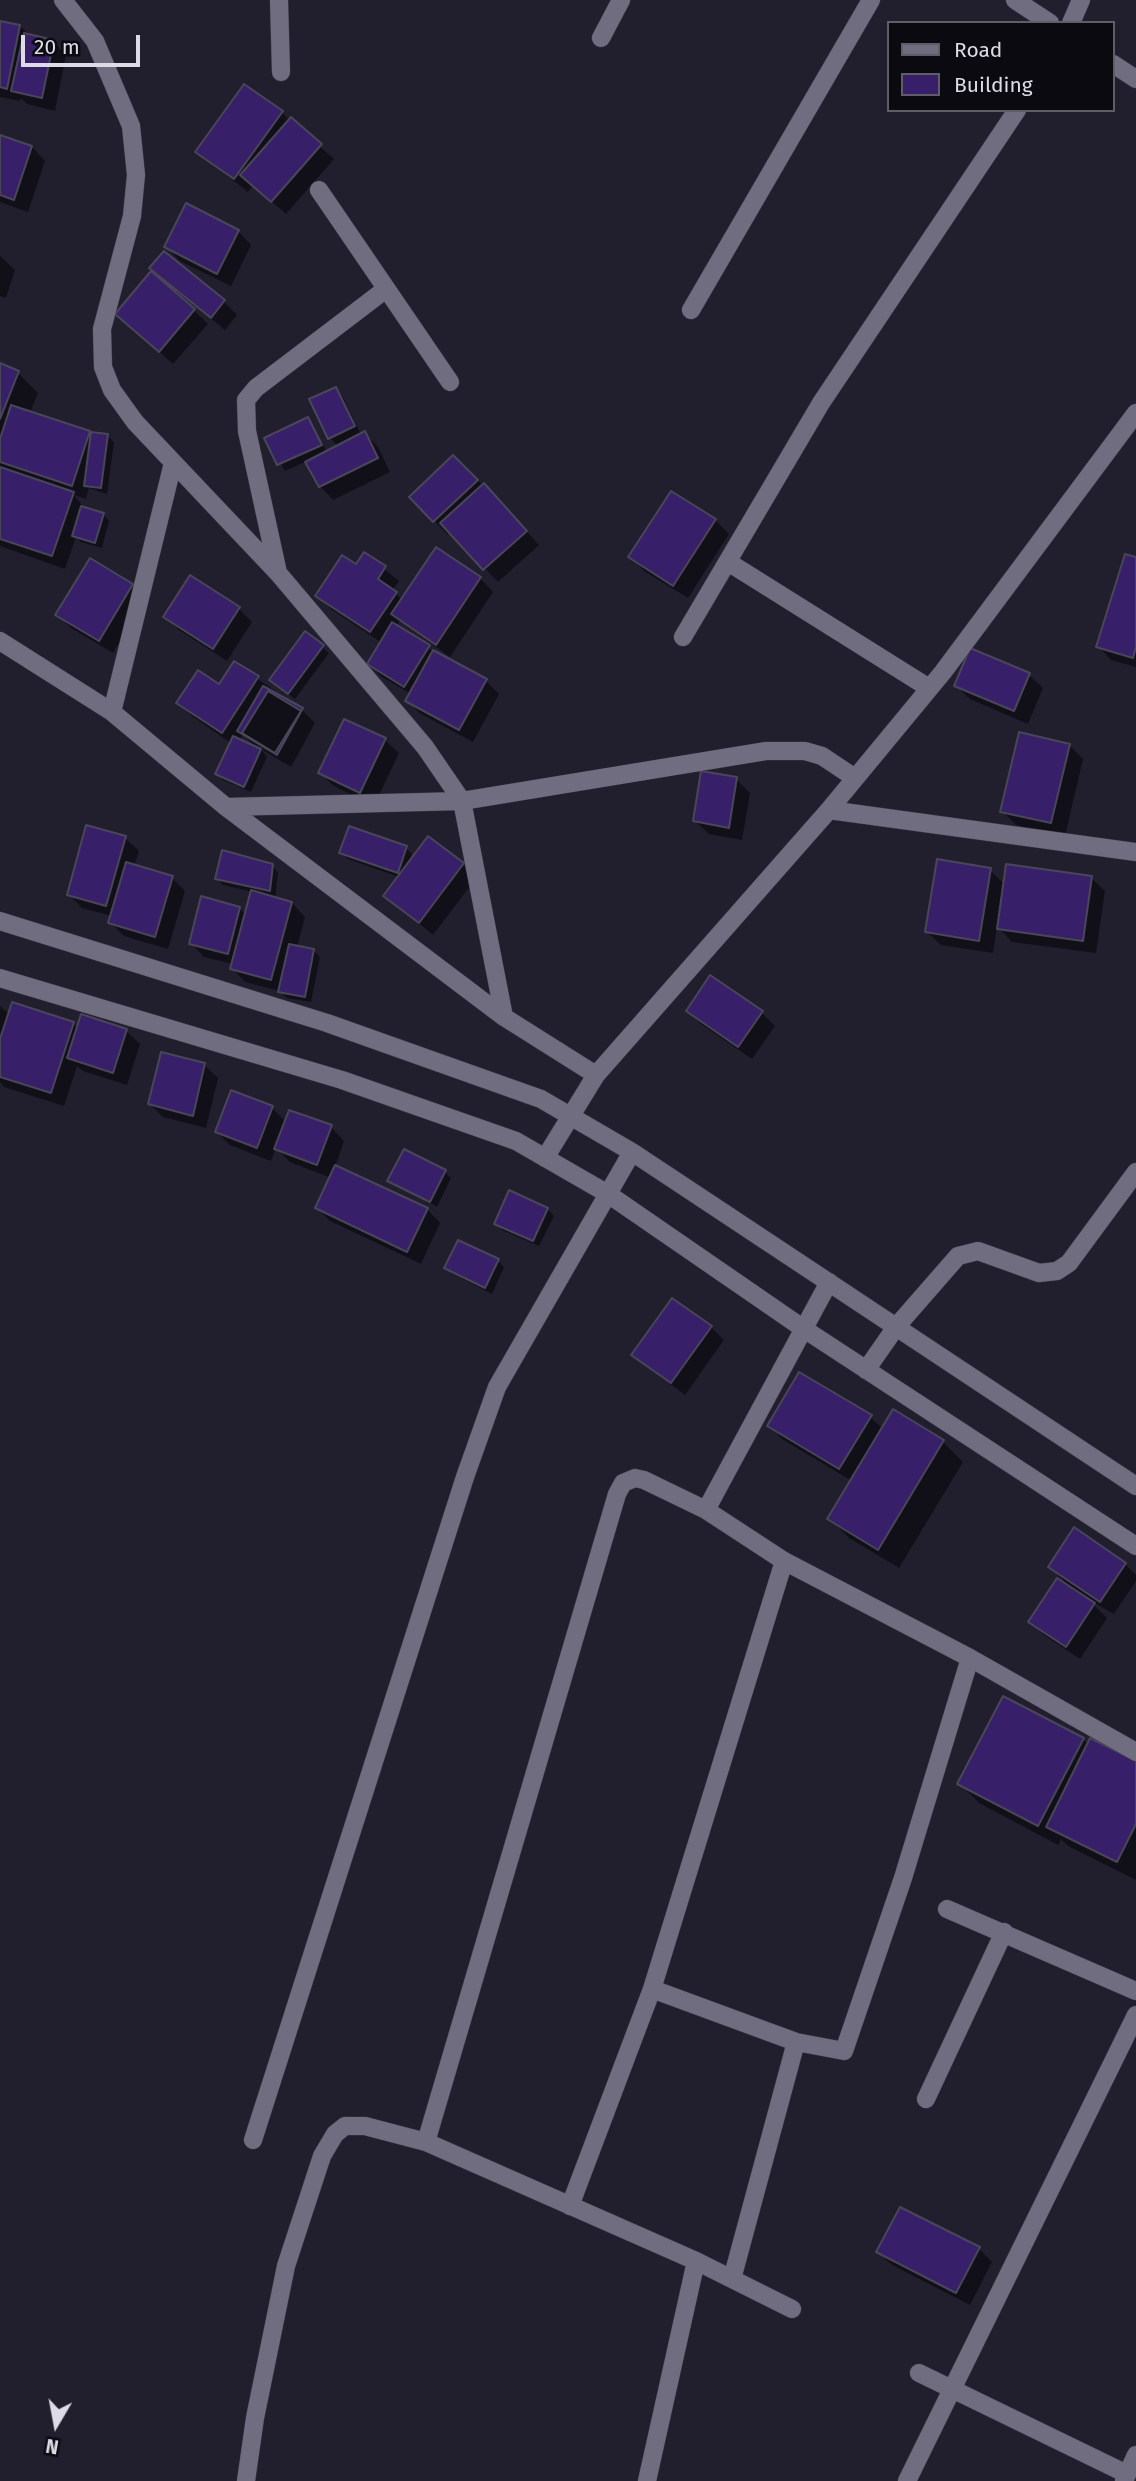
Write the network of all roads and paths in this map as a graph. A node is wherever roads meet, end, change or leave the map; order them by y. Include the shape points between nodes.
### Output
1 (63, 0) edge
2 (279, 0) edge
3 (621, 0) edge
4 (871, 0) edge
5 (1015, 0) edge
6 (1081, 0) edge
7 (1047, 21) edge
8 (1072, 21) edge
9 (601, 37) dead end
10 (1115, 65) edge
11 (281, 72) dead end
12 (1136, 79) edge
13 (1016, 112) edge
14 (319, 190) dead end
15 (386, 289) junction
16 (691, 310) dead end
17 (450, 382) dead end
18 (1136, 414) edge
19 (173, 463) junction
20 (728, 562) junction
21 (278, 573) junction
22 (683, 637) dead end
23 (0, 641) edge
24 (929, 688) junction
25 (112, 712) junction
26 (855, 778) junction
27 (462, 801) junction
28 (226, 807) junction
29 (829, 810) junction
30 (1136, 852) edge
31 (0, 921) edge
32 (0, 978) edge
33 (504, 1017) junction
34 (596, 1075) junction
35 (569, 1117) junction
36 (632, 1152) junction
37 (545, 1158) junction
38 (1136, 1172) edge
39 (608, 1194) junction
40 (829, 1282) junction
41 (897, 1327) junction
42 (804, 1329) junction
43 (866, 1370) junction
44 (1136, 1486) edge
45 (706, 1510) junction
46 (1136, 1545) edge
47 (784, 1561) junction
48 (970, 1658) junction
49 (1136, 1752) edge
50 (947, 1909) dead end
51 (1004, 1932) junction
52 (652, 1989) junction
53 (1136, 1991) edge
54 (1136, 2015) edge
55 (796, 2042) junction
56 (926, 2099) dead end
57 (253, 2140) dead end
58 (426, 2143) junction
59 (570, 2206) junction
60 (696, 2261) junction
61 (732, 2279) junction
62 (792, 2309) dead end
63 (919, 2373) dead end
64 (952, 2388) junction
65 (1136, 2455) edge
66 (1125, 2478) edge
67 (246, 2481) edge
68 (647, 2481) edge
69 (907, 2481) edge

1 - 19 street via 95,41 131,126 136,175 132,216 102,330 103,366 135,422
2 - 11 street
3 - 9 street
4 - 16 street
5 - 7 street
6 - 8 street
10 - 12 street
13 - 20 street via 821,403
14 - 15 street
15 - 17 street
15 - 21 street via 246,400 247,431
18 - 24 street
19 - 21 street
19 - 25 street
20 - 22 street
20 - 24 street
21 - 27 street via 425,747
23 - 25 street
24 - 26 street
25 - 28 street
26 - 27 street via 814,753 766,751
26 - 29 street
27 - 28 street
27 - 33 street
28 - 33 street
29 - 30 street
29 - 34 street
31 - 35 street via 327,1023 541,1099
32 - 37 street via 342,1080 516,1141
33 - 34 street
34 - 35 street
35 - 36 street
35 - 37 street
36 - 39 street
36 - 40 street
37 - 39 street
38 - 41 street via 1069,1263 1057,1271 1039,1273 967,1251 949,1265
39 - 42 street
39 - 57 street via 497,1387
40 - 41 street
40 - 42 street
41 - 43 street
41 - 44 street
42 - 43 street
42 - 45 street
43 - 46 street
45 - 47 street
45 - 58 street via 635,1478 624,1483 617,1494
47 - 48 street
47 - 52 street
48 - 49 street
48 - 55 street via 844,2051
50 - 51 street
51 - 53 street
51 - 56 street
52 - 55 street
52 - 59 street
54 - 64 street
55 - 61 street
58 - 59 street
58 - 67 street via 365,2126 345,2126 322,2156 286,2266
59 - 60 street
60 - 61 street
60 - 68 street
61 - 62 street
63 - 64 street
64 - 66 street
64 - 69 street
65 - 66 street

